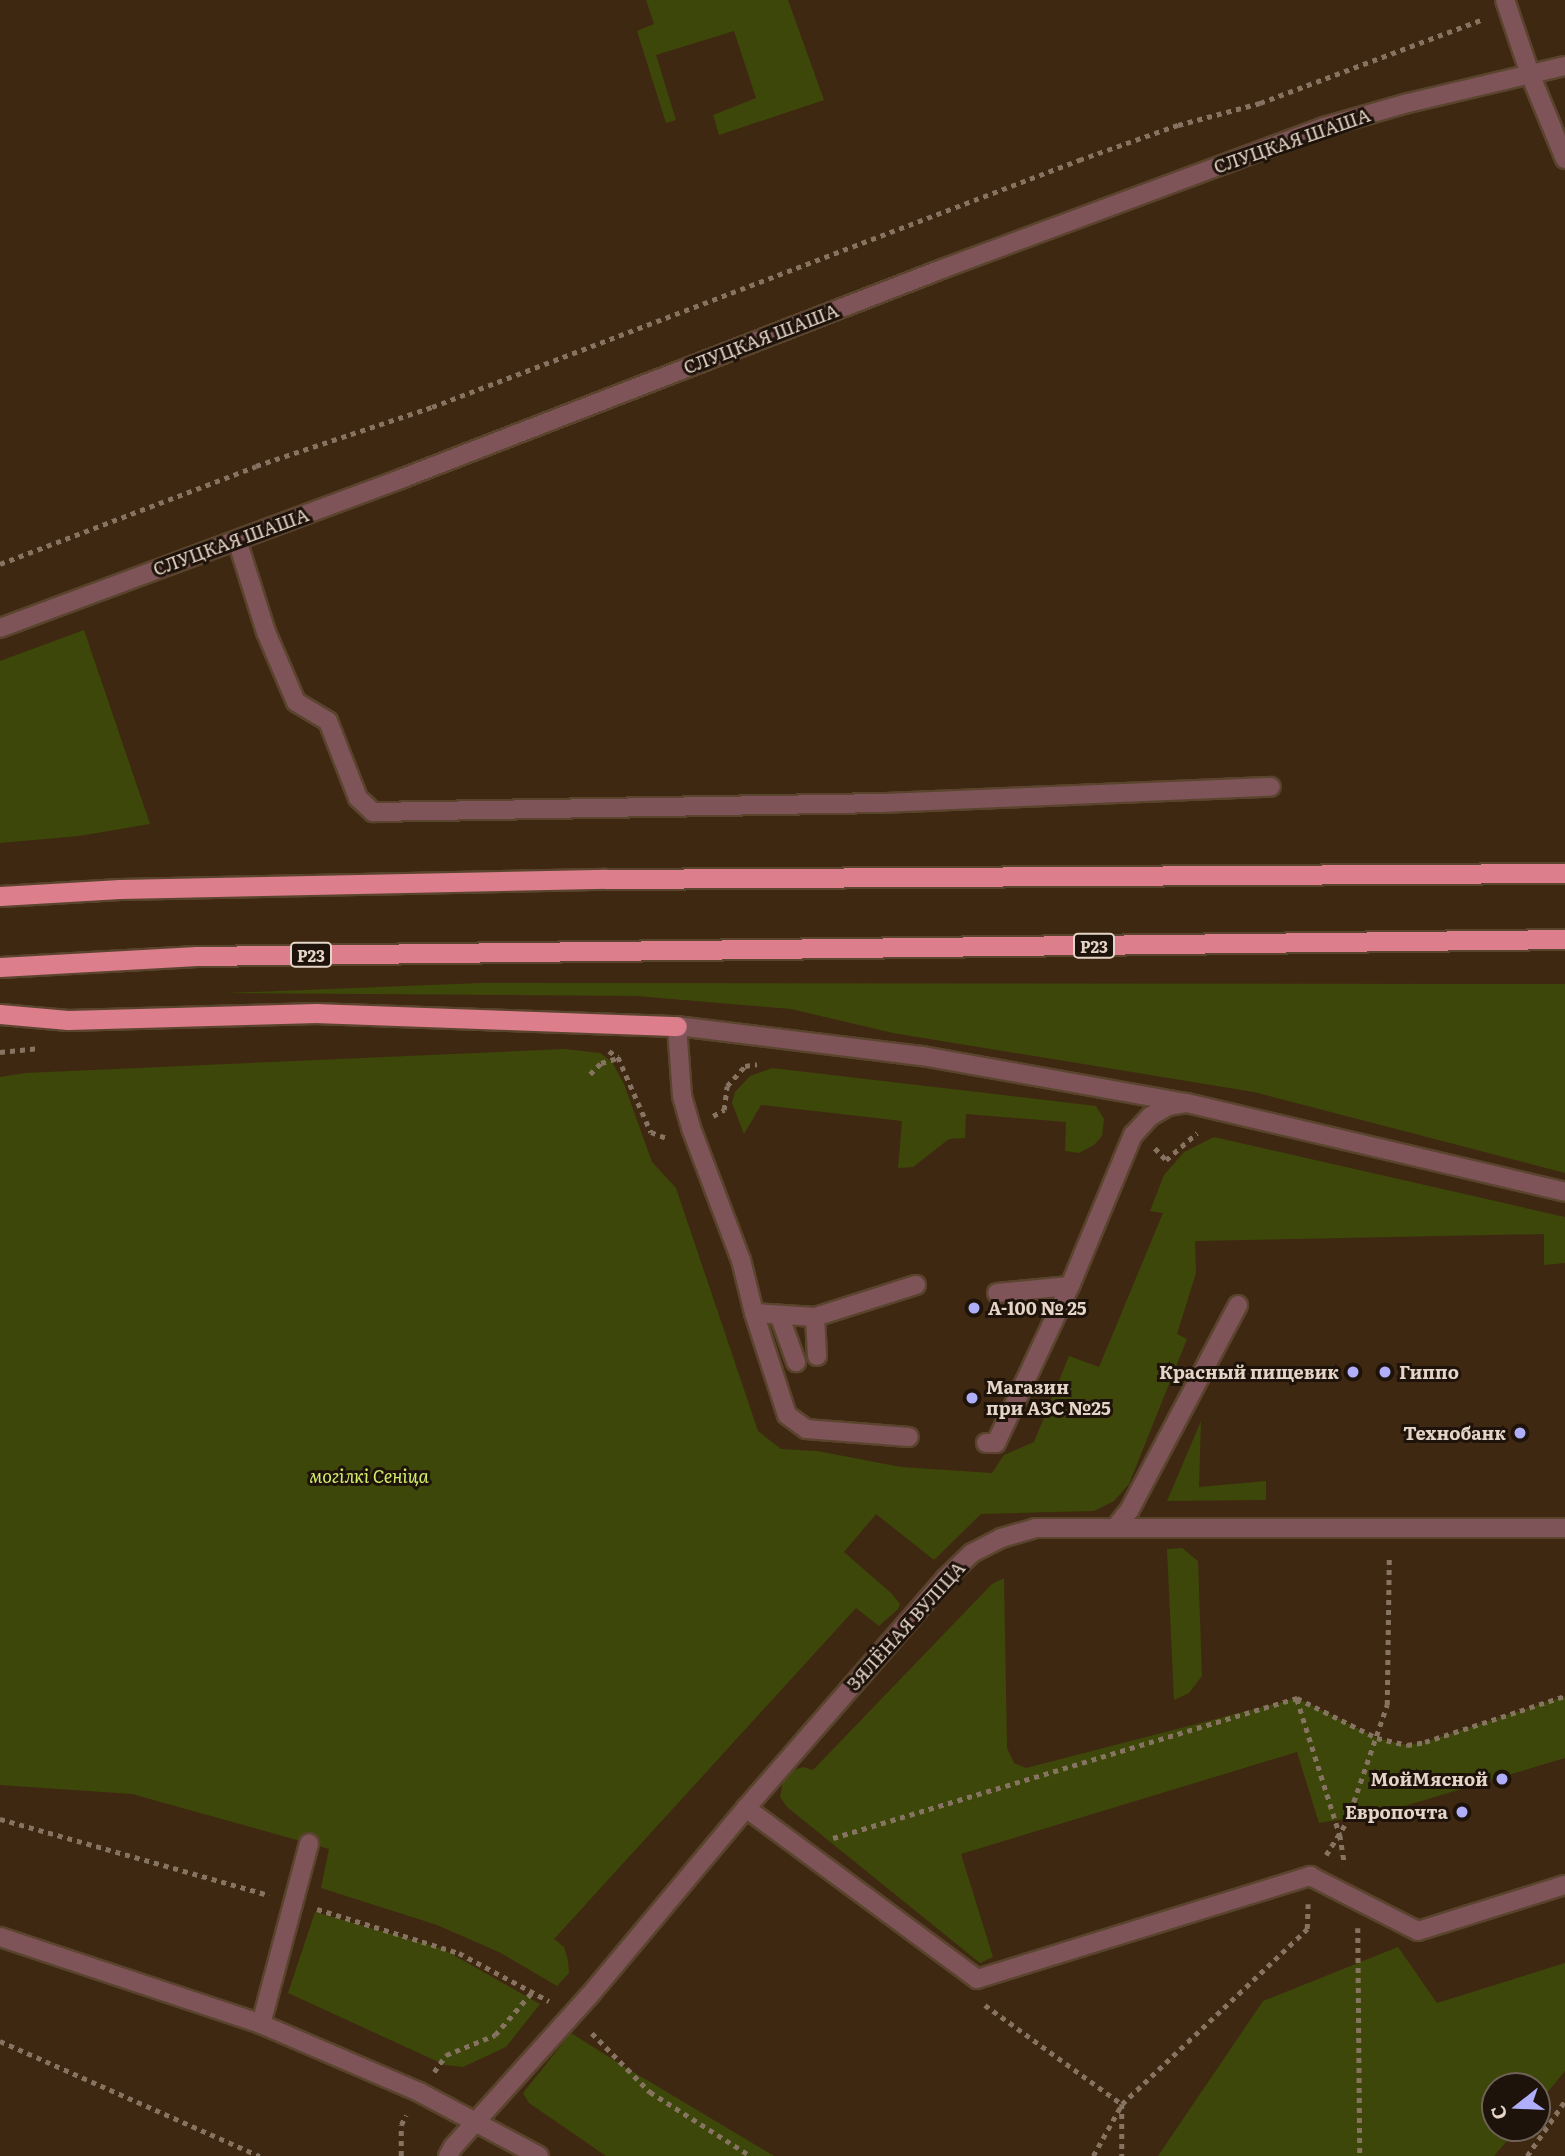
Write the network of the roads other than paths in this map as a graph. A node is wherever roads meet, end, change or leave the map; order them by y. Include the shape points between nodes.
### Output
1 (1505, 0) edge
2 (1565, 66) edge
3 (1530, 74) junction
4 (1565, 159) edge
5 (237, 540) junction
6 (0, 628) edge
7 (1271, 787) dead end
8 (1565, 873) edge
9 (0, 895) edge
10 (1565, 939) edge
11 (0, 967) edge
12 (0, 1014) edge
13 (677, 1026) junction
14 (1187, 1103) junction
15 (1565, 1192) edge
16 (916, 1286) dead end
17 (1070, 1286) junction
18 (997, 1293) dead end
19 (1238, 1305) dead end
20 (754, 1313) junction
21 (780, 1317) junction
22 (815, 1317) junction
23 (817, 1356) dead end
24 (796, 1362) dead end
25 (909, 1437) dead end
26 (986, 1443) dead end
27 (1115, 1528) junction
28 (1565, 1528) edge
29 (746, 1808) junction
30 (309, 1843) dead end
31 (1565, 1885) edge
32 (0, 1937) edge
33 (261, 2024) junction
34 (477, 2120) junction
35 (448, 2156) edge
36 (540, 2156) edge

1 - 3 street
2 - 3 street, СЛУЦКАЯ ШАША
3 - 4 street
3 - 5 street, СЛУЦКАЯ ШАША via 1324,127
5 - 6 street, СЛУЦКАЯ ШАША
5 - 7 street via 266,632 296,702 328,721 358,799 373,812 883,803
8 - 9 highway via 592,880
10 - 11 highway, Р23 via 225,956
12 - 13 highway via 68,1020 317,1013
13 - 14 street via 922,1055
13 - 20 street via 682,1096 741,1260
14 - 15 street
14 - 17 street via 1168,1106 1151,1116 1133,1135
16 - 22 street
17 - 18 street
17 - 26 street via 996,1443
19 - 27 street via 1129,1511
20 - 21 street
20 - 25 street via 787,1415 806,1429
21 - 22 street
21 - 24 street
22 - 23 street
27 - 28 street, ЗЯЛЁНАЯ ВУЛІЦА
27 - 29 street, ЗЯЛЁНАЯ ВУЛІЦА via 1035,1528 1000,1538 972,1553
29 - 31 street via 977,1979 1310,1877 1418,1931
29 - 34 street, ЗЯЛЁНАЯ ВУЛІЦА
30 - 33 street
32 - 33 street
33 - 34 street
34 - 35 street, ЗЯЛЁНАЯ ВУЛІЦА
34 - 36 street

